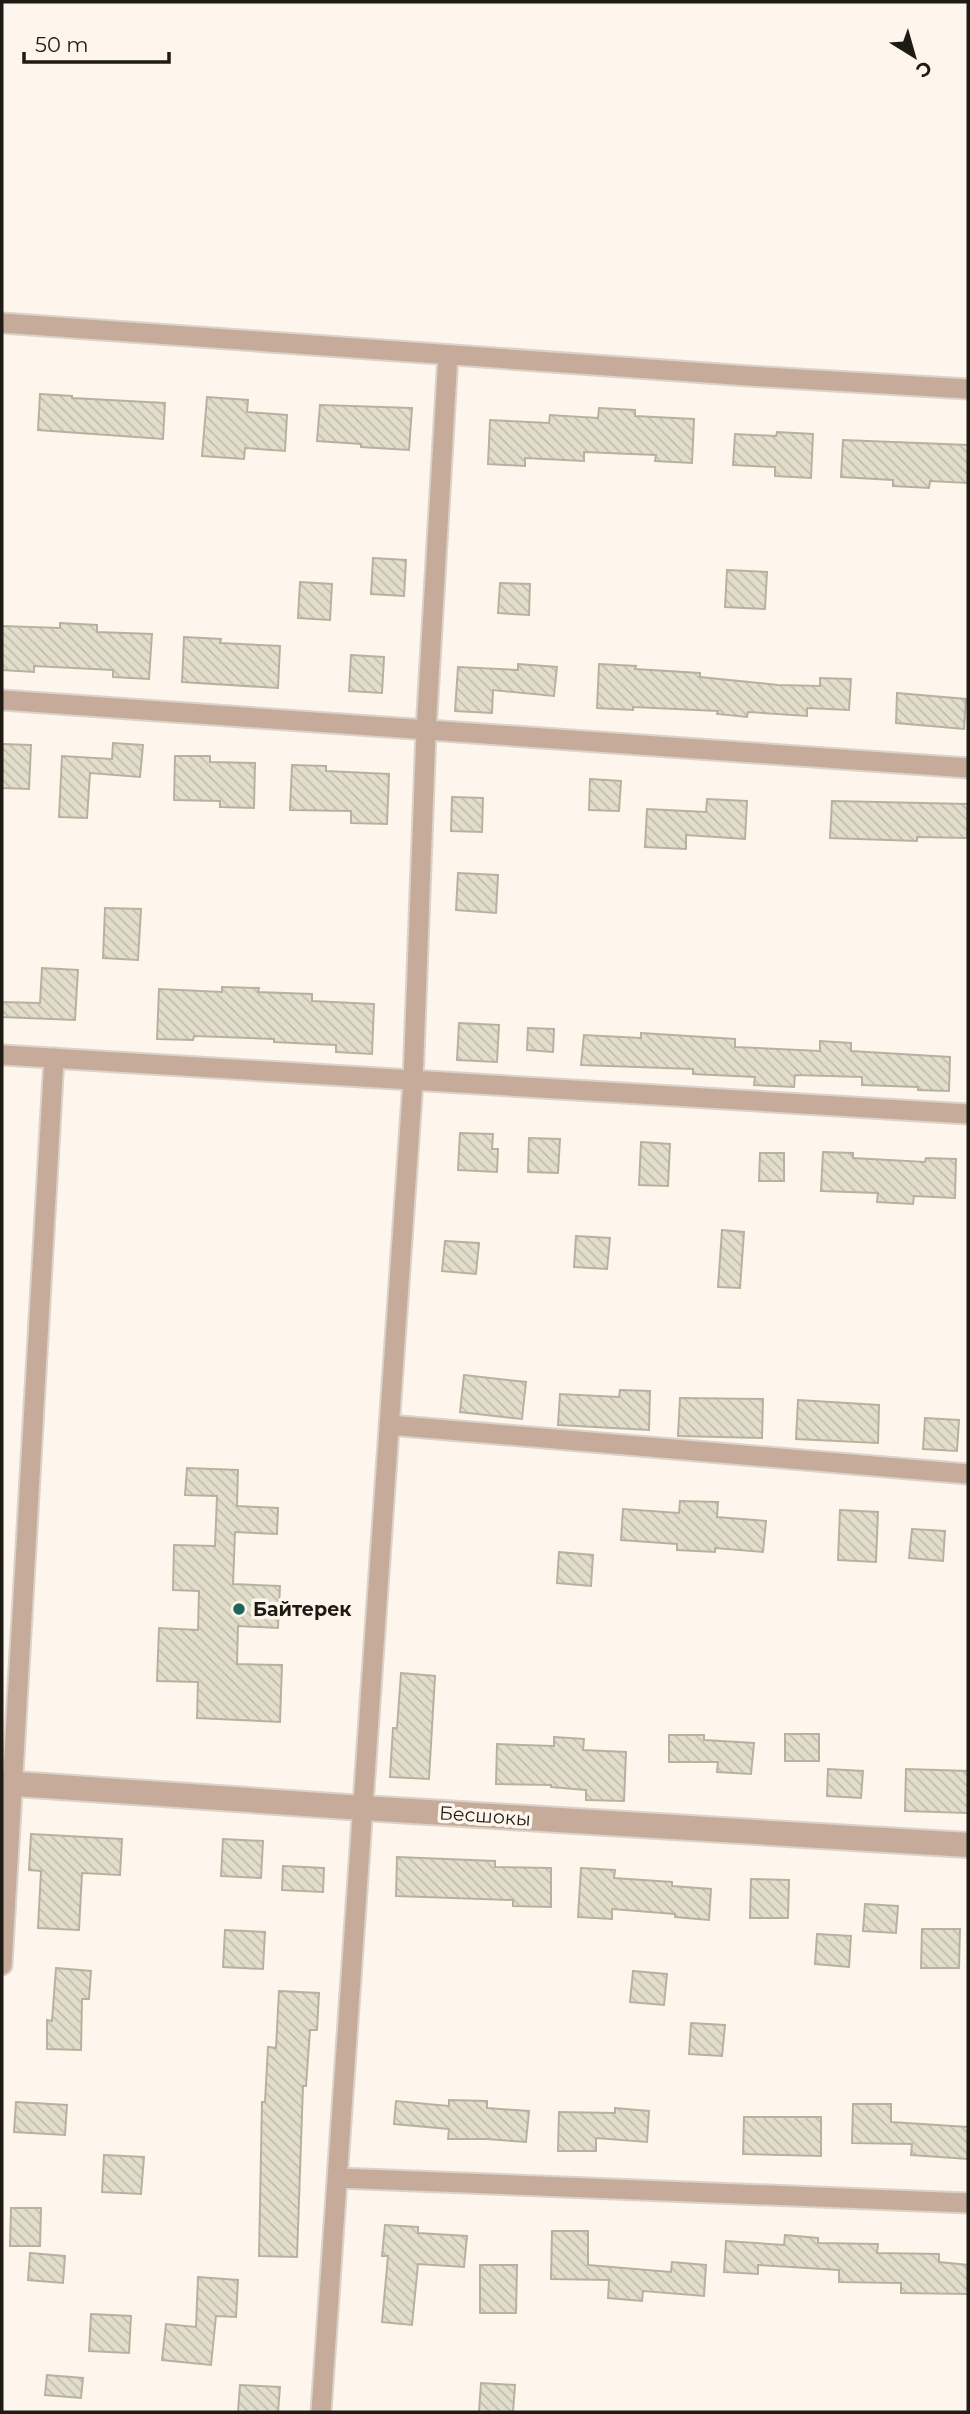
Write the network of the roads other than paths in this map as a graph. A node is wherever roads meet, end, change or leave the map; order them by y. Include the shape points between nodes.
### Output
1 (2, 323) edge
2 (448, 355) junction
3 (968, 389) edge
4 (2, 700) edge
5 (426, 731) junction
6 (968, 768) edge
7 (2, 1055) edge
8 (54, 1058) junction
9 (413, 1081) junction
10 (968, 1114) edge
11 (389, 1425) junction
12 (968, 1474) edge
13 (7, 1783) edge
14 (363, 1808) junction
15 (968, 1845) edge
16 (2, 1965) edge
17 (338, 2178) junction
18 (968, 2203) edge
19 (321, 2412) edge

1 - 2 street
2 - 3 street
2 - 5 street
4 - 5 street
5 - 6 street
5 - 9 street
7 - 8 street
8 - 9 street
8 - 13 street
9 - 10 street
9 - 11 street
11 - 12 street
11 - 14 street
13 - 14 street, Бесшокы
13 - 16 street
14 - 15 street, Бесшокы
14 - 17 street
17 - 18 street
17 - 19 street

